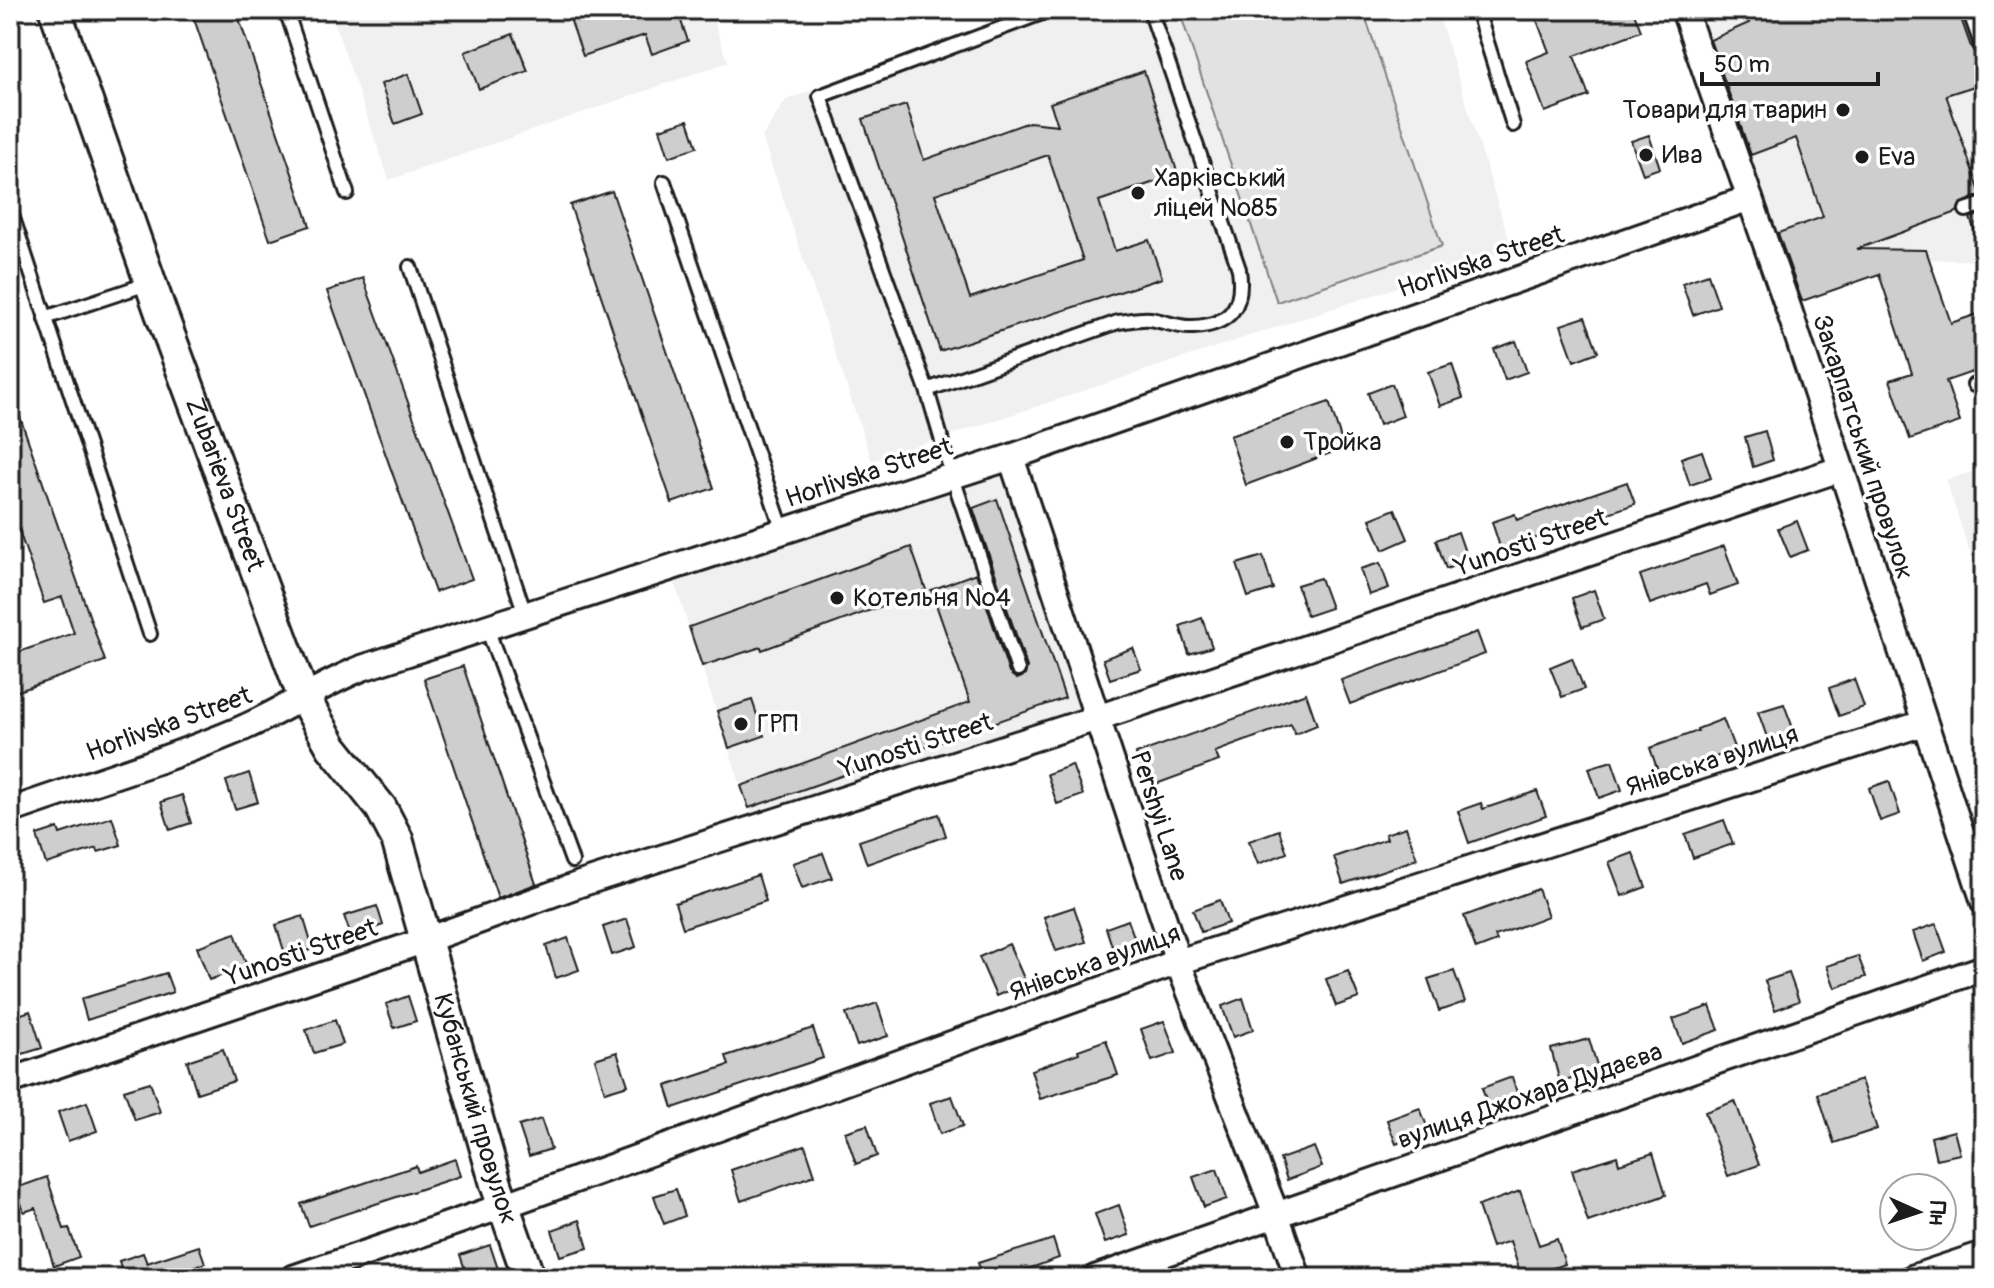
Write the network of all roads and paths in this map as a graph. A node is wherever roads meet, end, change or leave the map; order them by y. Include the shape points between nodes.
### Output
1 (55, 10) edge
2 (286, 10) edge
3 (1050, 10) edge
4 (1150, 10) edge
5 (1477, 10) edge
6 (1684, 10) edge
7 (1969, 10) edge
8 (1984, 53) edge
9 (1513, 125) dead end
10 (664, 182) dead end
11 (347, 193) dead end
12 (1750, 198) junction
13 (1984, 204) edge
14 (10, 209) edge
15 (1966, 210) dead end
16 (24, 254) junction
17 (10, 259) edge
18 (410, 267) dead end
19 (150, 283) junction
20 (45, 318) junction
21 (927, 390) junction
22 (1011, 457) junction
23 (1840, 469) junction
24 (952, 475) junction
25 (783, 531) junction
26 (525, 614) junction
27 (487, 628) junction
28 (150, 634) dead end
29 (1018, 670) dead end
30 (303, 696) junction
31 (1097, 718) junction
32 (1924, 723) junction
33 (10, 811) edge
34 (572, 861) dead end
35 (1984, 902) edge
36 (426, 940) junction
37 (1178, 962) junction
38 (1984, 968) edge
39 (10, 1081) edge
40 (503, 1206) junction
41 (1276, 1214) junction
42 (1984, 1254) edge
43 (293, 1278) edge
44 (529, 1278) edge
45 (1095, 1278) edge
46 (1298, 1278) edge
47 (1912, 1278) edge

1 - 19 street, Zubarieva Street
2 - 11 lane
3 - 21 lane via 820,96
4 - 21 lane via 1239,269 1242,288 1237,306 1223,319 1194,327 1148,319 1118,322
5 - 9 lane
6 - 12 street, Закарпатський провулок
7 - 8 lane
10 - 25 lane
12 - 22 street, Horlivska Street
12 - 23 street, Закарпатський провулок
13 - 15 lane
14 - 16 lane
16 - 17 lane
16 - 20 lane
18 - 26 lane
19 - 20 lane
19 - 30 street, Zubarieva Street
20 - 28 lane
21 - 24 lane
22 - 24 street, Horlivska Street
22 - 31 street, Pershyi Lane
23 - 31 street, Yunosti Street
23 - 32 street, Закарпатський провулок
24 - 25 street, Horlivska Street
24 - 29 lane
25 - 26 street, Horlivska Street
26 - 27 street, Horlivska Street
27 - 30 street, Horlivska Street via 362,668
27 - 34 lane
30 - 33 street, Horlivska Street via 234,732
30 - 36 street, Zubarieva Street via 332,747 390,824
31 - 36 street, Yunosti Street via 580,884
31 - 37 street, Pershyi Lane
32 - 35 street, Закарпатський провулок
32 - 37 street, Янівська вулиця
36 - 39 street, Yunosti Street
36 - 40 street, Кубанський провулок
37 - 40 street, Янівська вулиця
37 - 41 street, Pershyi Lane
38 - 41 street, вулиця Джохара Дудаєва
40 - 43 street, Янівська вулиця
40 - 44 street, Кубанський провулок
41 - 45 street, вулиця Джохара Дудаєва
41 - 46 street, Pershyi Lane
42 - 47 street

